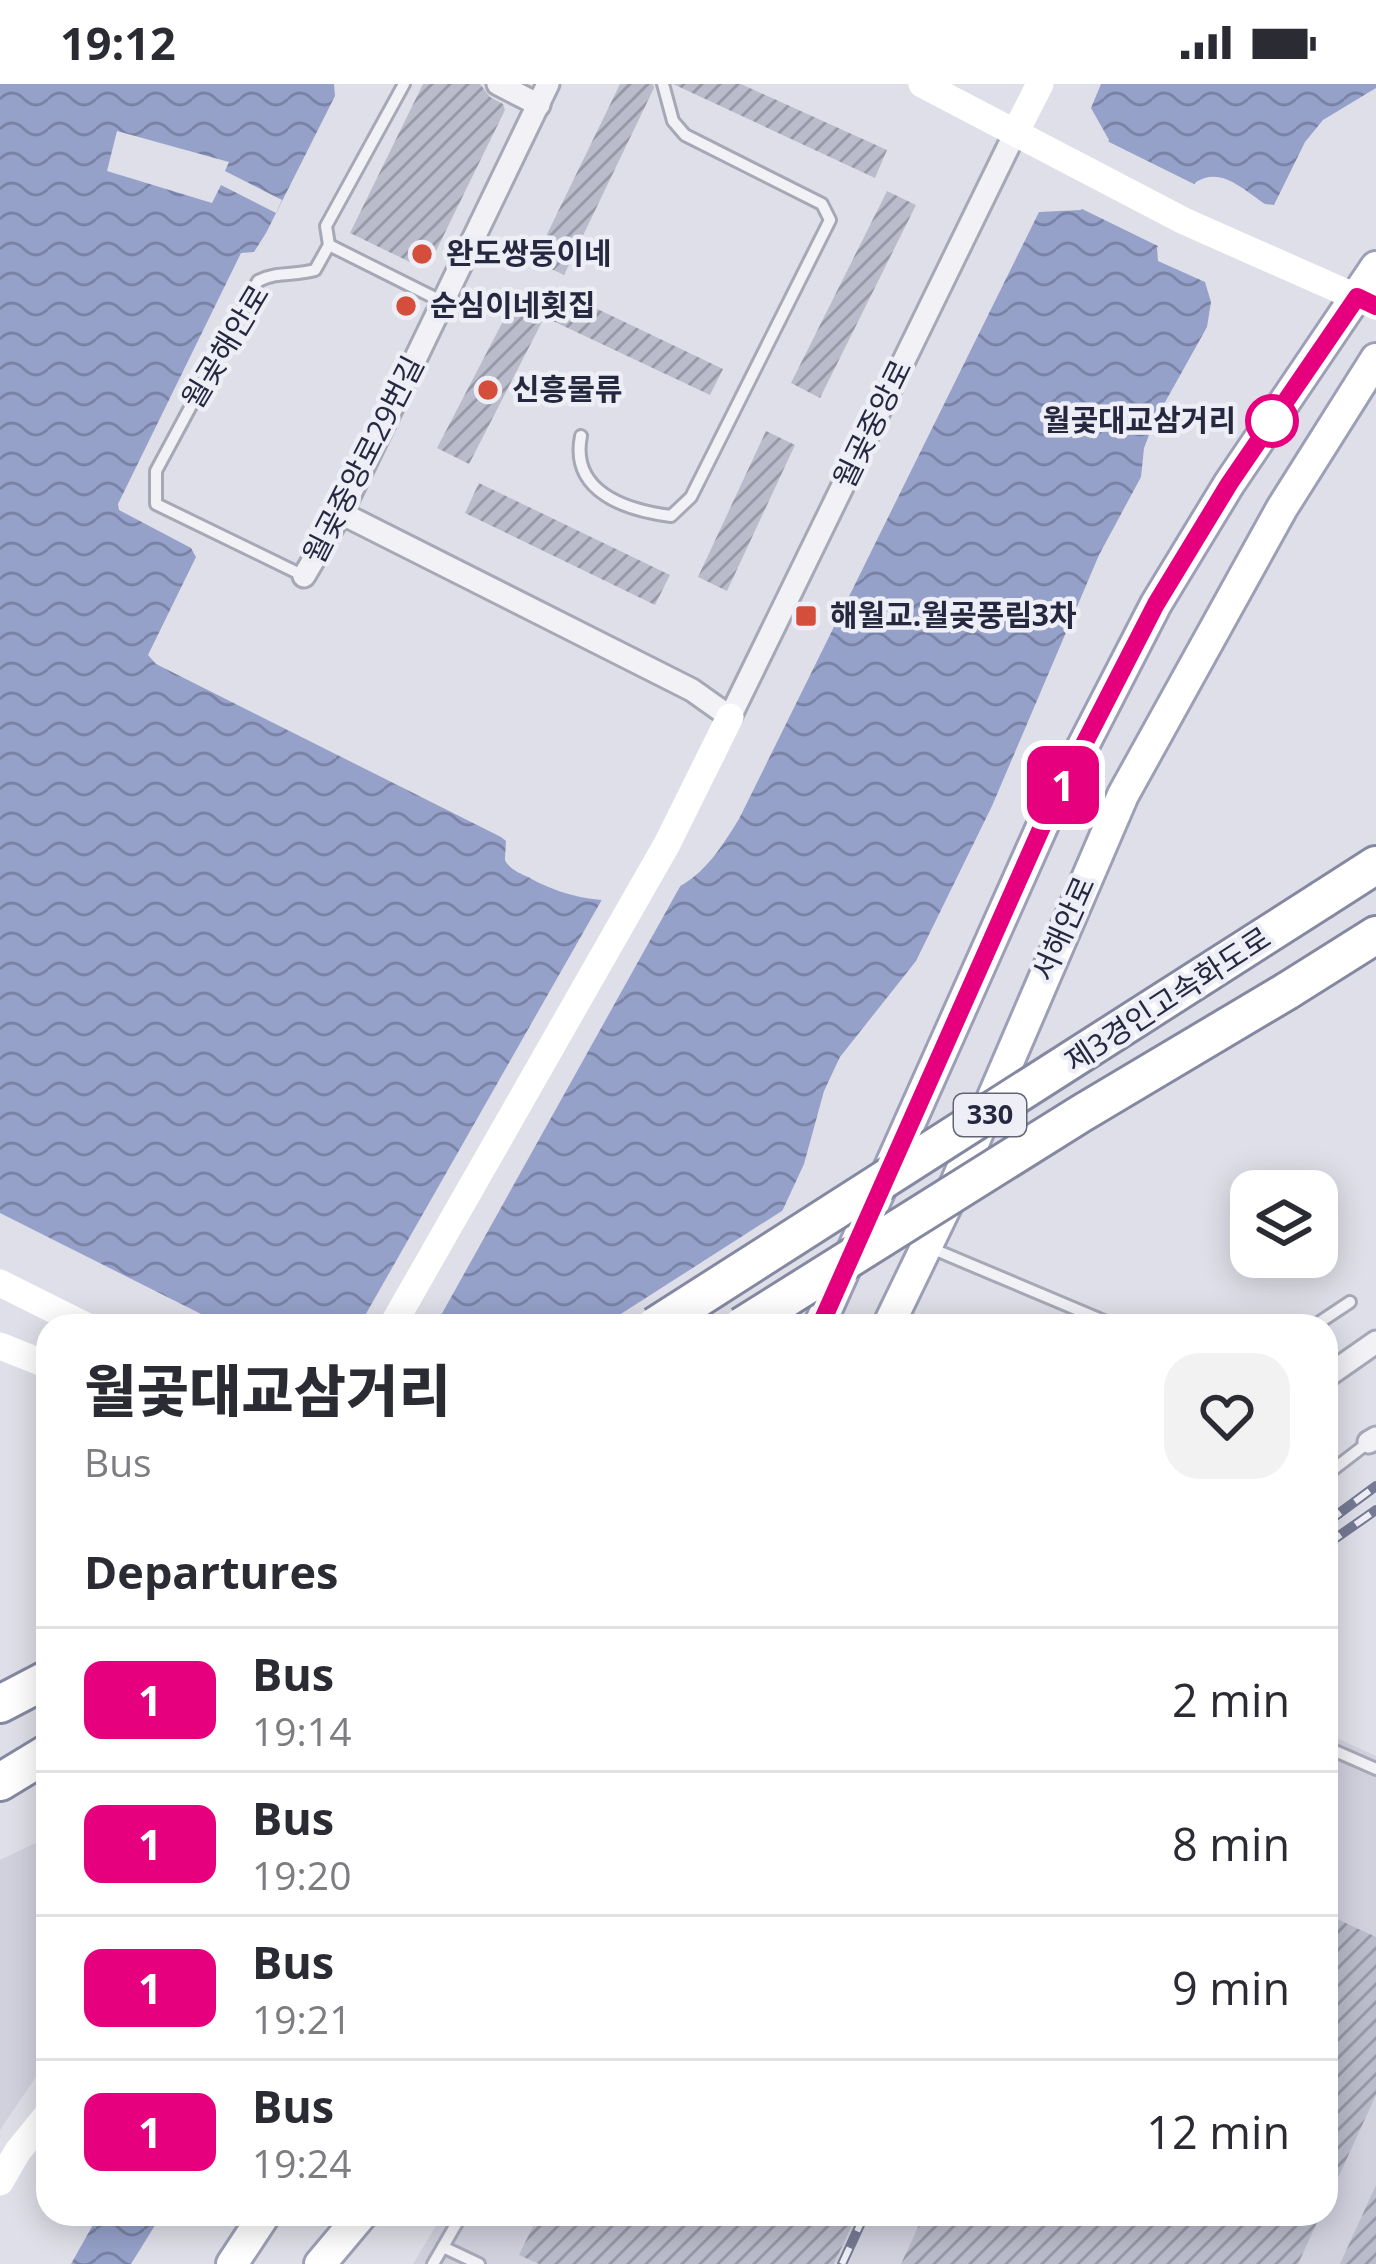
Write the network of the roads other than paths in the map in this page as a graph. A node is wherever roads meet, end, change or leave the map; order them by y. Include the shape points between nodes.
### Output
1 (404, 84) edge
2 (498, 84) edge
3 (663, 84) edge
4 (922, 84) edge
5 (1040, 84) edge
6 (544, 94) edge
7 (1016, 131) junction
8 (329, 245) junction
9 (1376, 267) edge
10 (1366, 301) edge
11 (443, 302) junction
12 (1376, 359) edge
13 (581, 436) dead end
14 (341, 513) junction
15 (304, 577) joint
16 (730, 717) junction
17 (1376, 865) edge
18 (1376, 935) edge
19 (928, 1247) junction
20 (0, 1282) edge
21 (1350, 1302) dead end
22 (63, 1314) edge
23 (399, 1314) edge
24 (674, 1314) edge
25 (761, 1314) edge
26 (824, 1314) edge
27 (894, 1314) edge
28 (1087, 1314) edge
29 (1332, 1314) edge
30 (1376, 1342) edge
31 (0, 1346) edge
32 (36, 1360) edge
33 (1338, 1369) edge
34 (1373, 1440) edge
35 (1338, 1465) edge
36 (36, 1685) edge
37 (0, 1704) edge
38 (36, 1734) edge
39 (0, 1751) edge
40 (1338, 1752) edge
41 (36, 1760) edge
42 (1376, 1768) edge
43 (0, 1782) edge
44 (36, 2129) edge
45 (0, 2182) edge
46 (259, 2226) edge
47 (264, 2226) edge
48 (353, 2226) edge
49 (355, 2226) edge
50 (455, 2226) edge
51 (443, 2247) junction
52 (232, 2264) edge
53 (253, 2264) edge
54 (320, 2264) edge
55 (333, 2264) edge
56 (433, 2264) edge
57 (478, 2264) edge

1 - 8 lane via 326,226
2 - 6 street
3 - 13 lane via 685,135 822,204 830,220 691,497 671,516 621,504 587,481 577,458
4 - 7 main road
5 - 7 main road
6 - 11 street, 월곶중앙로29번길
7 - 10 main road via 1184,221
7 - 16 street, 월곶중앙로
8 - 11 lane
8 - 15 lane, 월곶해안로 via 315,270 258,281 156,471 156,505
9 - 10 main road, 서해안로
10 - 26 main road, 서해안로 via 1229,484 1156,604 1045,820
11 - 14 street, 월곶중앙로29번길
12 - 19 main road, 서해안로 via 1282,508 1123,795
14 - 15 street, 월곶중앙로29번길
14 - 16 street via 692,690
16 - 23 main road via 667,844
17 - 24 highway, 제3경인고속화도로 / 330, bridge
18 - 25 highway, 제3경인고속화도로 / 330, bridge
19 - 27 main road, 서해안로
19 - 28 lane
20 - 22 main road
21 - 29 lane
30 - 33 street
31 - 32 main road
34 - 35 lane
36 - 37 highway
38 - 39 highway
40 - 42 lane
41 - 43 highway
44 - 45 main road
46 - 52 main road
47 - 53 main road
48 - 54 main road
49 - 55 main road
50 - 51 lane
51 - 56 lane
51 - 57 lane

